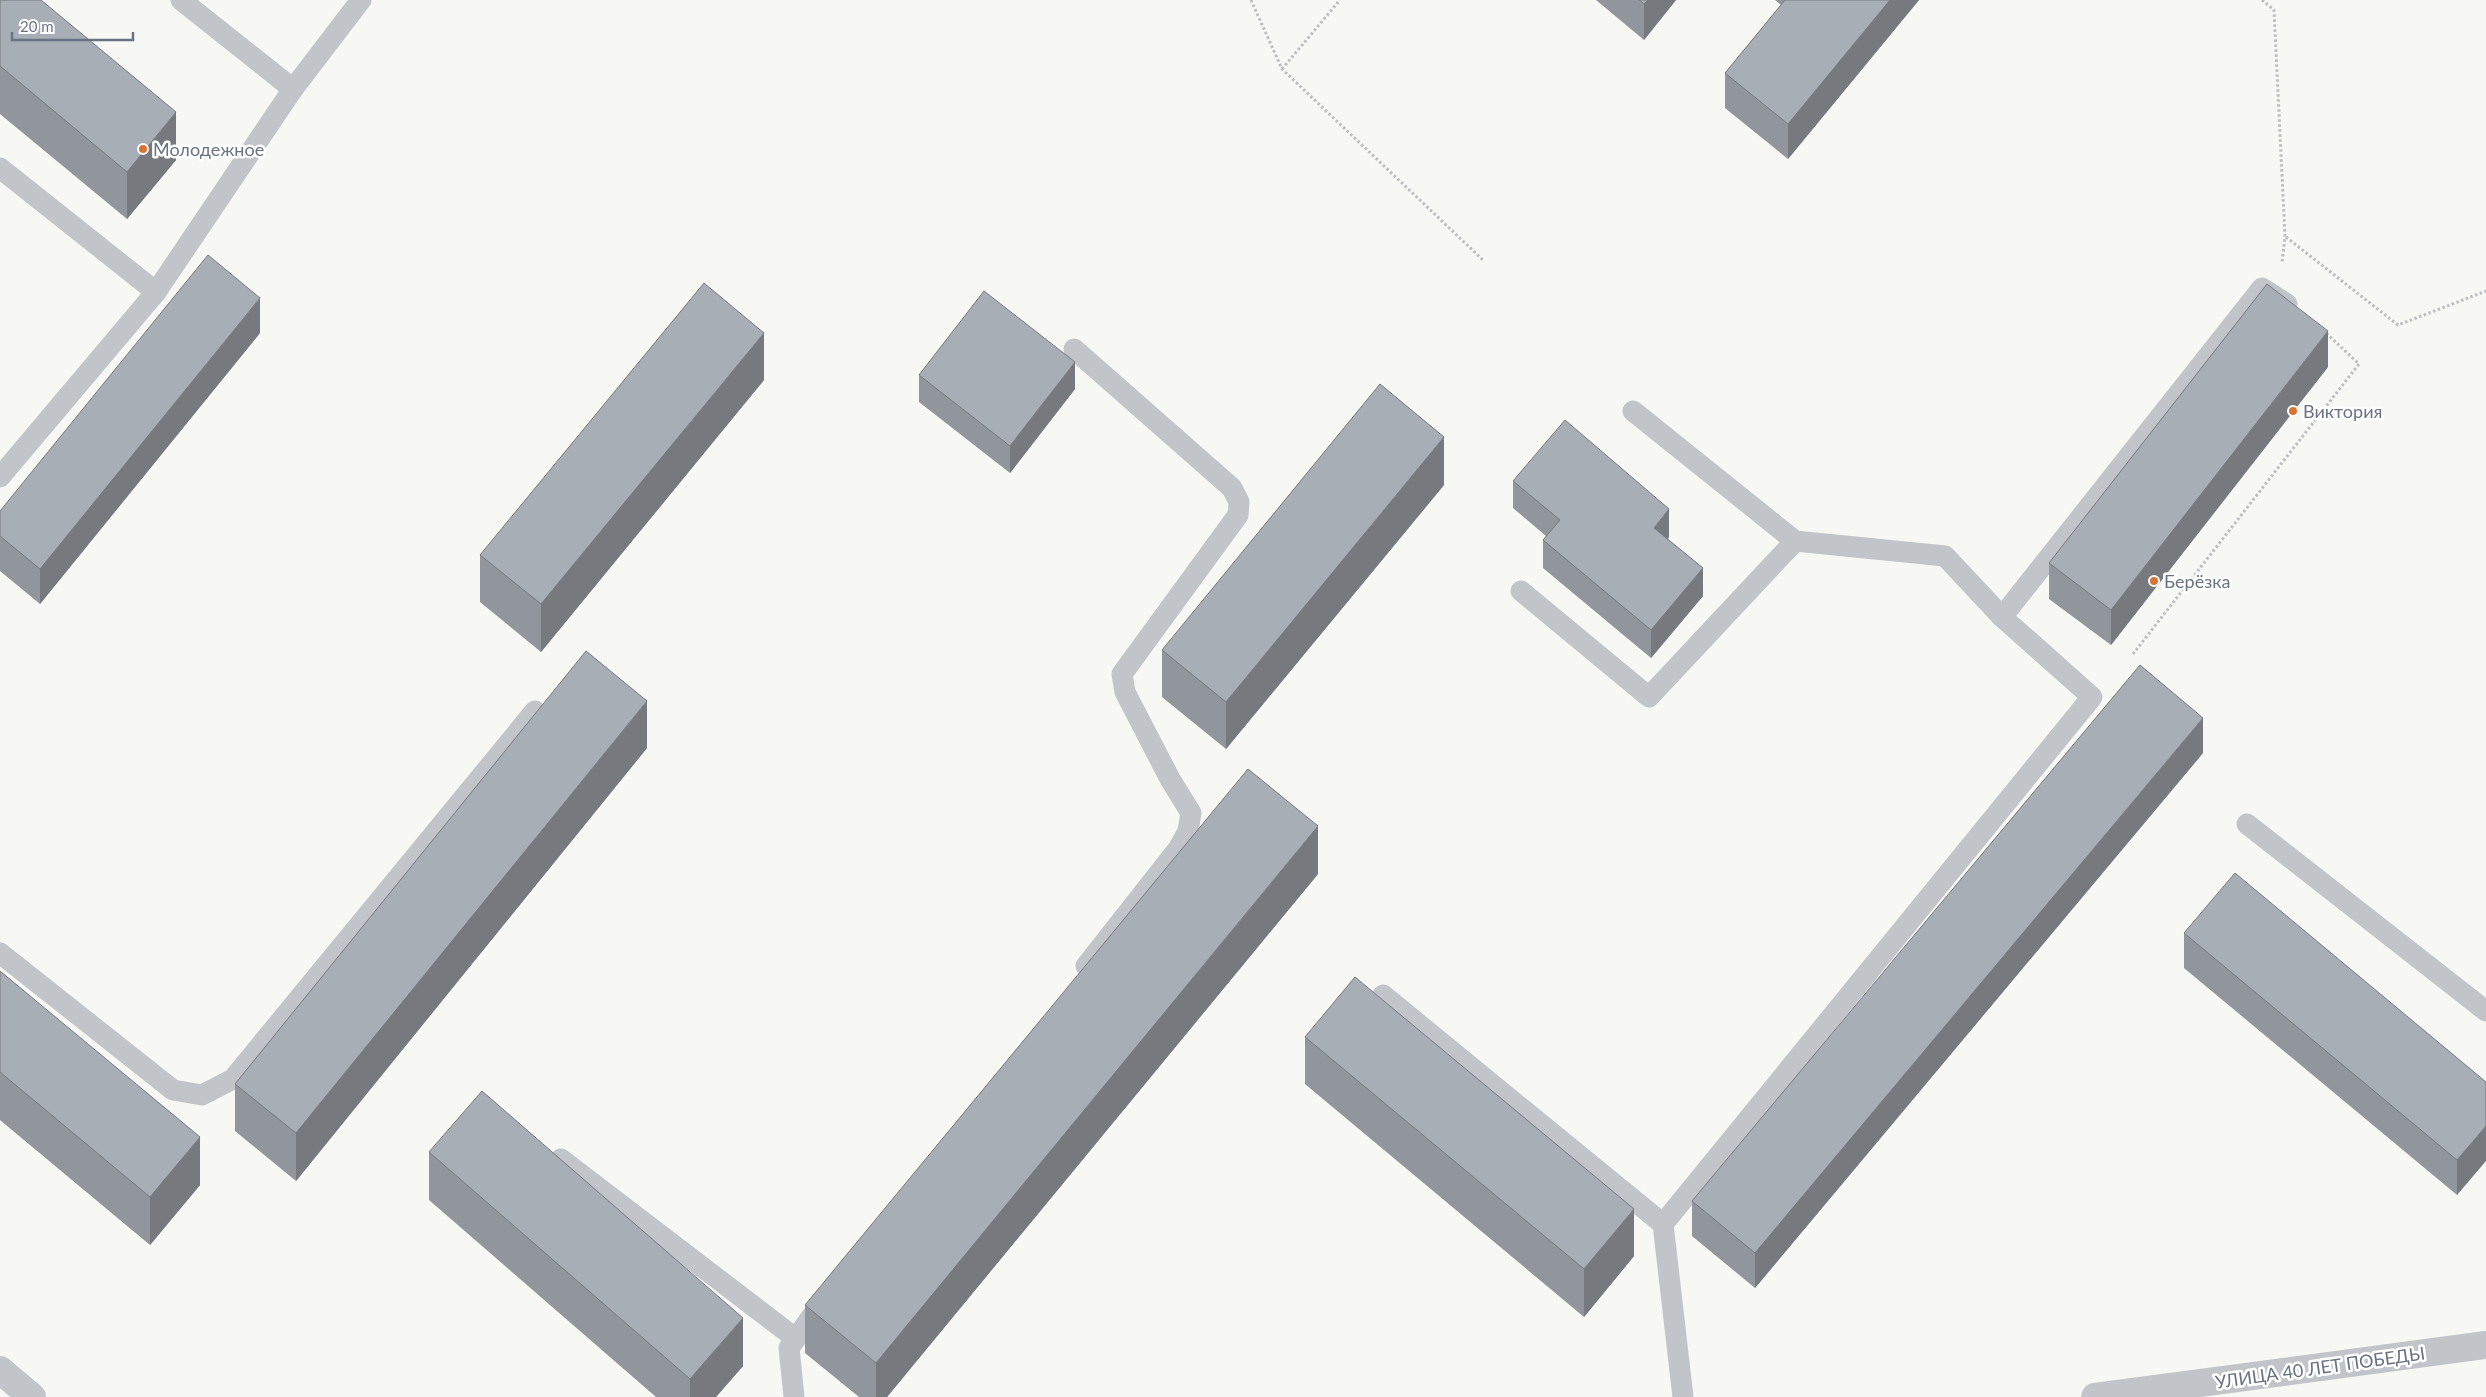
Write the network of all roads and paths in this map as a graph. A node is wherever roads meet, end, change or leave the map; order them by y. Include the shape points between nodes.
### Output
1 (181, 0) edge
2 (361, 0) edge
3 (1251, 0) edge
4 (1340, 0) edge
5 (2262, 0) edge
6 (1282, 69) junction
7 (293, 88) junction
8 (0, 168) edge
9 (2286, 236) junction
10 (1484, 261) dead end
11 (156, 292) junction
12 (2486, 292) edge
13 (2278, 298) junction
14 (2321, 328) joint
15 (1074, 349) dead end
16 (1633, 411) dead end
17 (0, 477) edge
18 (1795, 541) junction
19 (1522, 591) dead end
20 (2002, 617) junction
21 (2133, 654) dead end
22 (535, 711) edge
23 (2247, 824) dead end
24 (0, 953) edge
25 (1074, 981) edge
26 (1383, 995) dead end
27 (2486, 1011) edge
28 (561, 1159) edge
29 (1663, 1224) junction
30 (837, 1284) edge
31 (794, 1338) junction
32 (2486, 1345) edge
33 (0, 1370) edge
34 (32, 1397) edge
35 (794, 1397) edge
36 (1683, 1397) edge
37 (2095, 1397) edge

1 - 7 lane
2 - 7 lane
3 - 6 path
4 - 6 path
5 - 9 path via 2274,10
6 - 10 path
7 - 11 lane
8 - 11 lane
9 - 12 path via 2398,325
9 - 13 path
11 - 17 lane
13 - 14 lane
13 - 20 lane via 2262,288
14 - 21 path via 2359,364
15 - 25 lane via 1232,488 1239,502 1238,515 1122,674 1124,692 1170,779 1192,813 1188,831
16 - 18 lane
18 - 19 lane via 1649,697
18 - 20 lane via 1945,556
20 - 29 lane via 2092,697
22 - 24 lane via 233,1079 202,1095 173,1090
23 - 27 lane
26 - 29 lane
28 - 31 lane
29 - 36 lane
30 - 31 lane
31 - 35 lane via 789,1348
32 - 37 street, УЛИЦА 40 ЛЕТ ПОБЕДЫ
33 - 34 street

